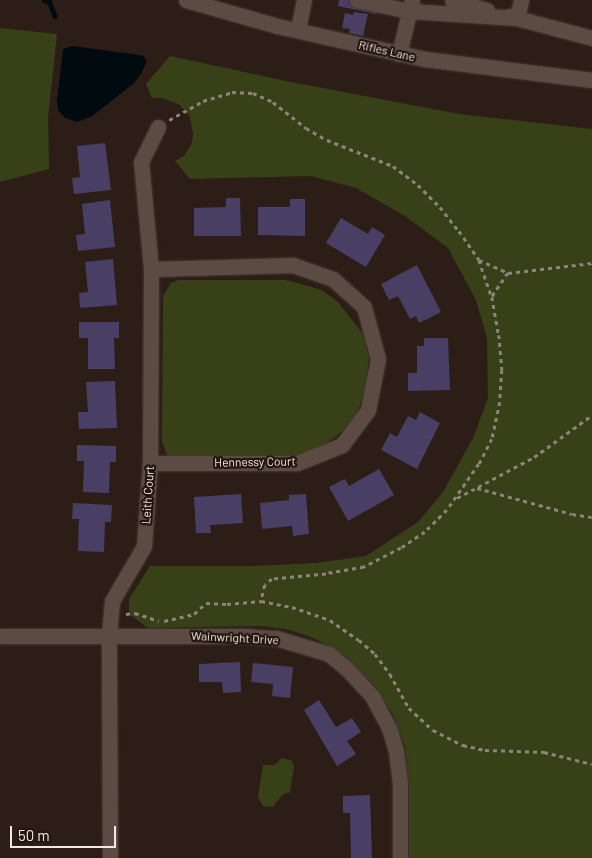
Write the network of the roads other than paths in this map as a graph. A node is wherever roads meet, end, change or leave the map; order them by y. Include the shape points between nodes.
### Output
1 (186, 0) edge
2 (304, 0) edge
3 (357, 0) edge
4 (452, 0) edge
5 (471, 0) edge
6 (482, 0) edge
7 (521, 0) edge
8 (411, 3) edge
9 (517, 18) junction
10 (298, 30) junction
11 (592, 38) edge
12 (399, 54) junction
13 (592, 80) edge
14 (158, 127) dead end
15 (151, 269) junction
16 (150, 463) junction
17 (109, 635) junction
18 (0, 636) edge
19 (110, 858) edge
20 (400, 858) edge

1 - 10 street, Rifles Lane
2 - 10 street
3 - 8 street
4 - 9 street
5 - 9 street
6 - 9 street
7 - 9 street
8 - 9 street
8 - 12 street
9 - 11 street
10 - 12 street, Rifles Lane
12 - 13 street, Rifles Lane
14 - 15 street, Leith Court via 141,162
15 - 16 street, Leith Court
15 - 16 street, Hennessy Court via 293,265 333,279 364,308 378,359 368,410 342,445 298,463
16 - 17 street, Leith Court via 144,546 112,601
17 - 18 street, Wainwright Drive
17 - 19 street, Leith Court
17 - 20 street, Wainwright Drive via 276,638 329,654 347,668 372,696 389,728 400,784

